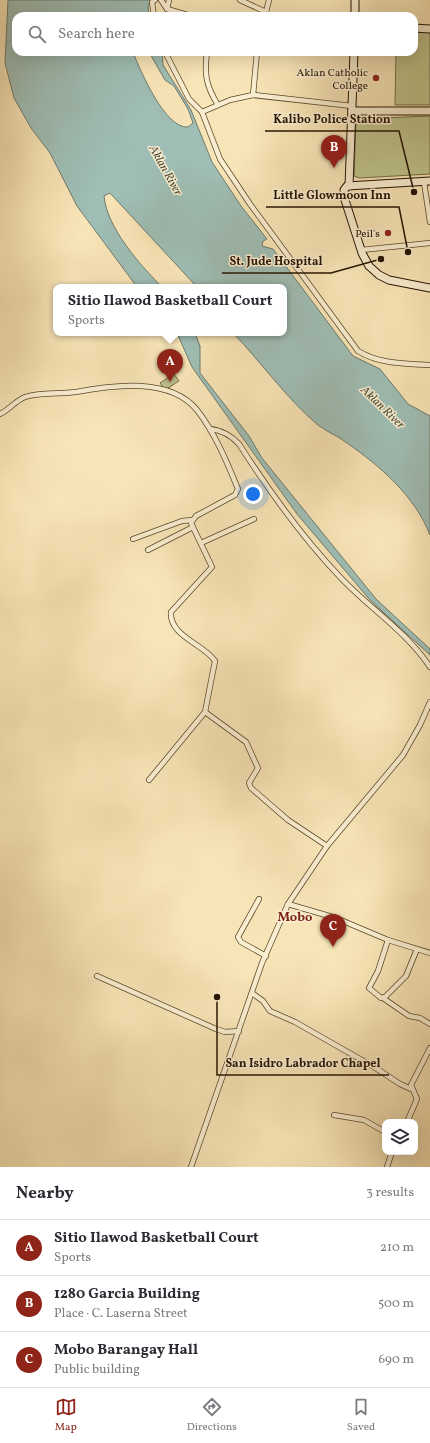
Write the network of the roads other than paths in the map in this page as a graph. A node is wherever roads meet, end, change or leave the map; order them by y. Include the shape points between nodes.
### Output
1 (154, 0) edge
2 (161, 0) edge
3 (169, 0) edge
4 (240, 0) edge
5 (270, 0) edge
6 (355, 0) edge
7 (167, 8) junction
8 (153, 12) edge
9 (179, 12) edge
10 (262, 12) edge
11 (267, 12) edge
12 (355, 12) edge
13 (418, 28) edge
14 (430, 29) edge
15 (167, 56) edge
16 (206, 56) edge
17 (258, 56) edge
18 (354, 56) edge
19 (253, 95) junction
20 (218, 105) junction
21 (352, 108) junction
22 (430, 110) edge
23 (202, 112) junction
24 (427, 182) edge
25 (348, 186) junction
26 (430, 222) edge
27 (430, 243) edge
28 (361, 250) junction
29 (430, 288) edge
30 (430, 365) edge
31 (0, 414) edge
32 (210, 429) junction
33 (254, 519) dead end
34 (192, 520) junction
35 (193, 527) junction
36 (133, 539) dead end
37 (201, 544) junction
38 (148, 550) dead end
39 (430, 667) edge
40 (430, 702) edge
41 (205, 712) junction
42 (149, 780) dead end
43 (327, 846) junction
44 (259, 899) dead end
45 (288, 904) junction
46 (388, 940) junction
47 (417, 949) junction
48 (430, 953) edge
49 (266, 956) junction
50 (97, 976) dead end
51 (252, 993) junction
52 (383, 998) junction
53 (430, 1024) edge
54 (239, 1031) junction
55 (430, 1048) edge
56 (411, 1089) junction
57 (334, 1115) dead end
58 (408, 1119) edge
59 (382, 1130) edge
60 (391, 1155) edge
61 (191, 1167) edge
62 (386, 1167) edge

1 - 8 street
2 - 7 street
3 - 7 street
4 - 10 street
5 - 11 street
6 - 12 street
7 - 9 street
13 - 14 street
15 - 23 street via 188,99
16 - 20 street via 208,88
17 - 19 street
18 - 21 street
19 - 20 street
19 - 21 street
20 - 23 street
21 - 22 street
21 - 25 street
23 - 30 street via 220,159 358,351 374,359
24 - 25 street
24 - 26 street
25 - 28 street via 344,190 344,200
27 - 28 street
28 - 29 street via 369,266 382,277
31 - 32 street via 32,395 63,394 103,386 141,385 174,393 197,410
32 - 34 street via 238,492
32 - 39 street via 235,439 240,444 287,514 340,578 418,649
33 - 37 street
34 - 35 street
34 - 36 street via 182,521
35 - 37 street
35 - 38 street
37 - 41 street via 211,569 171,612 171,617 175,627 215,661
40 - 43 street via 403,755
41 - 42 street
41 - 43 street via 248,744 258,768 249,783 251,788 288,820
43 - 45 street
44 - 49 street via 238,937 240,942
45 - 46 street via 336,918
45 - 49 street
46 - 47 street
46 - 52 street via 378,971 369,988
47 - 48 street
47 - 52 street via 406,976
49 - 51 street
50 - 54 street via 225,1032
51 - 54 street
51 - 56 street via 263,1000 270,1011 295,1022
52 - 53 street via 410,1016
54 - 61 street
55 - 56 street via 412,1082
56 - 58 street via 417,1099
57 - 59 street via 364,1120
60 - 62 street

